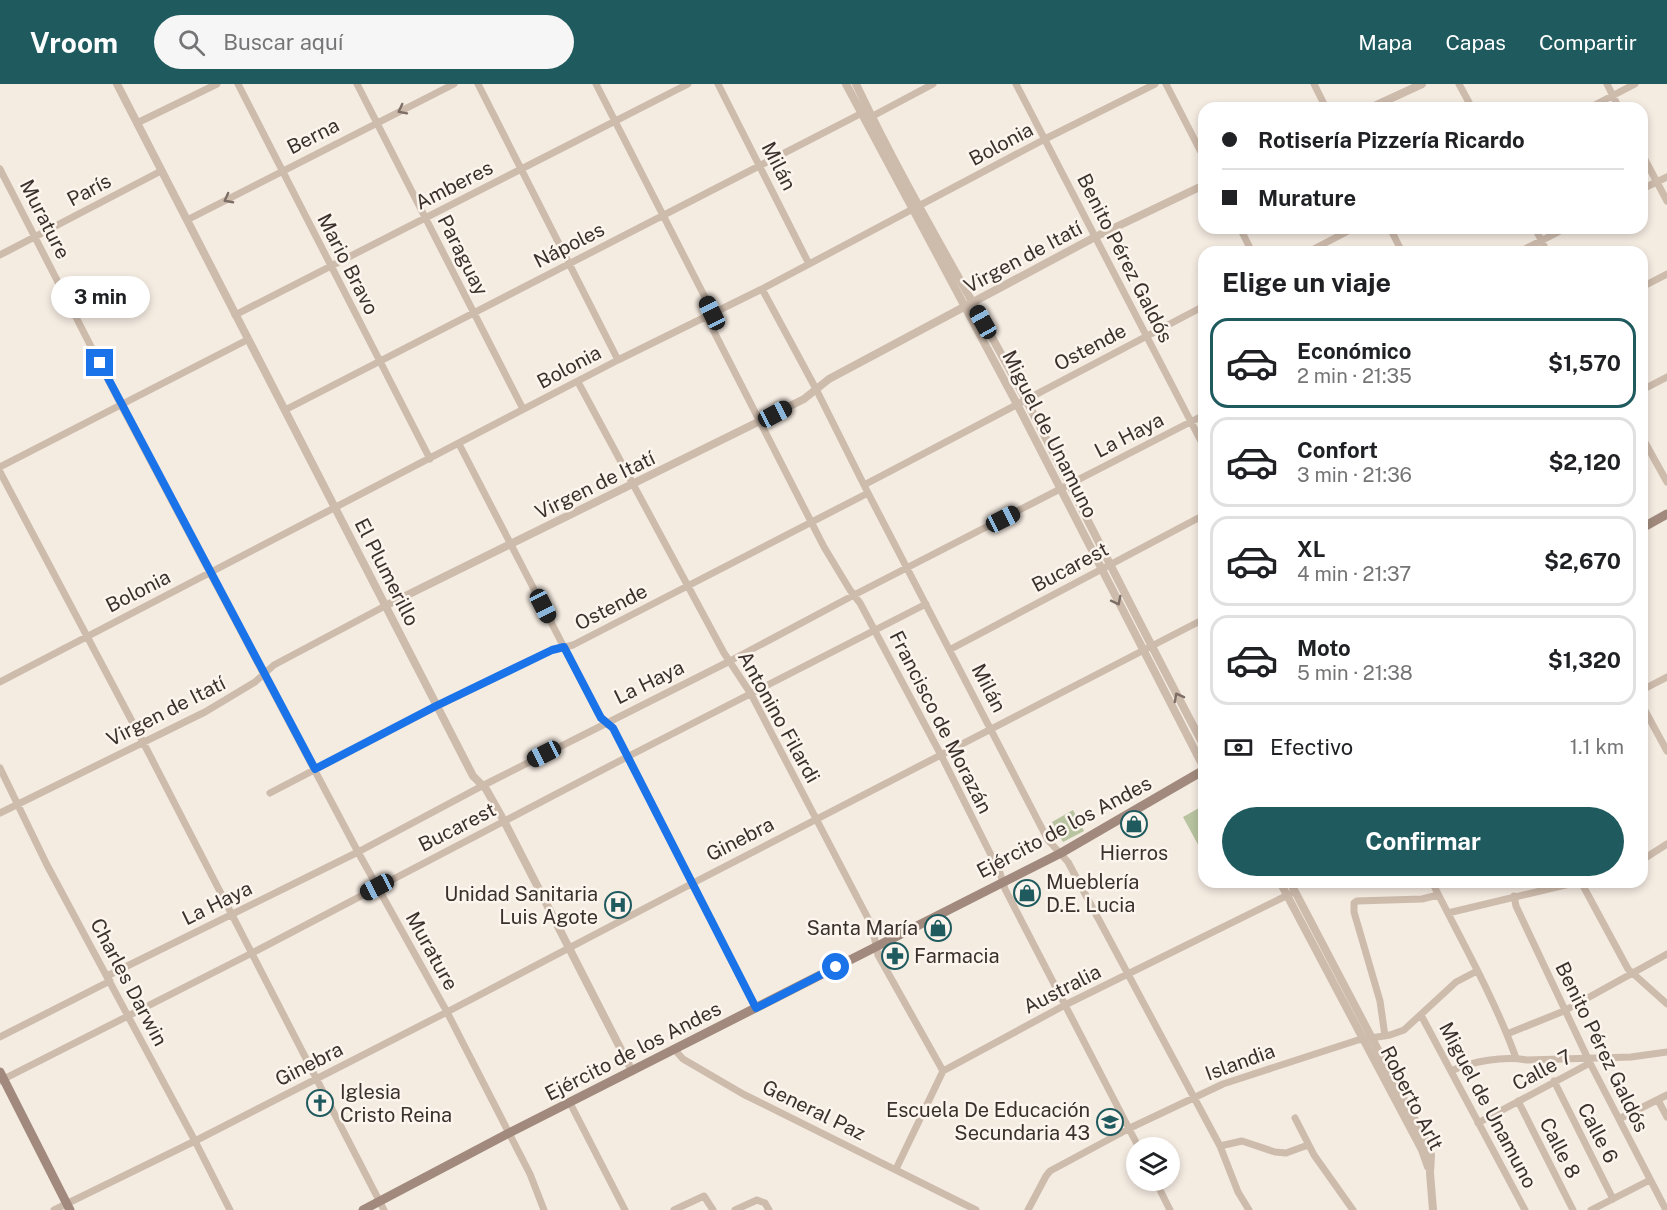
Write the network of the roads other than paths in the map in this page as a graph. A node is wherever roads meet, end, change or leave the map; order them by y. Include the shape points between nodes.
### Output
1 (117, 84) edge
2 (217, 84) edge
3 (238, 84) edge
4 (357, 84) edge
5 (454, 84) edge
6 (478, 84) edge
7 (596, 84) edge
8 (688, 84) edge
9 (718, 84) edge
10 (846, 84) edge
11 (856, 84) edge
12 (933, 84) edge
13 (1016, 84) edge
14 (1155, 84) edge
15 (1166, 84) edge
16 (1314, 84) edge
17 (1422, 84) edge
18 (1459, 84) edge
19 (1607, 84) edge
20 (1635, 84) edge
21 (1613, 95) junction
22 (1323, 102) edge
23 (1383, 102) edge
24 (1469, 102) edge
25 (1600, 102) edge
26 (1616, 102) edge
27 (866, 115) junction
28 (615, 121) junction
29 (137, 123) junction
30 (377, 123) junction
31 (1045, 139) junction
32 (1198, 146) edge
33 (1648, 165) edge
34 (760, 166) junction
35 (0, 169) edge
36 (282, 170) junction
37 (521, 170) junction
38 (161, 171) junction
39 (1667, 177) edge
40 (1657, 182) junction
41 (1648, 186) edge
42 (1198, 188) edge
43 (1667, 201) edge
44 (916, 208) junction
45 (664, 215) junction
46 (426, 218) junction
47 (187, 220) junction
48 (1342, 234) edge
49 (1538, 234) edge
50 (1554, 234) edge
51 (36, 237) junction
52 (1095, 237) junction
53 (1541, 241) junction
54 (1320, 246) edge
55 (1531, 246) edge
56 (1544, 246) edge
57 (0, 255) edge
58 (569, 264) junction
59 (809, 264) junction
60 (331, 266) junction
61 (1667, 274) edge
62 (1648, 284) edge
63 (762, 289) junction
64 (968, 305) junction
65 (1198, 309) edge
66 (473, 314) junction
67 (709, 314) junction
68 (235, 315) junction
69 (1146, 336) junction
70 (247, 340) junction
71 (618, 360) junction
72 (379, 361) junction
73 (1667, 377) edge
74 (579, 382) junction
75 (1648, 387) edge
76 (816, 388) junction
77 (1021, 402) junction
78 (122, 405) junction
79 (523, 409) junction
80 (285, 410) junction
81 (1198, 418) edge
82 (760, 422) junction
83 (1191, 422) junction
84 (1198, 435) edge
85 (459, 444) junction
86 (1648, 448) edge
87 (430, 459) junction
88 (0, 466) edge
89 (0, 472) edge
90 (1667, 482) edge
91 (635, 484) junction
92 (1065, 487) junction
93 (866, 489) junction
94 (336, 508) junction
95 (1667, 514) edge
96 (1198, 518) edge
97 (811, 521) junction
98 (1648, 525) edge
99 (511, 544) junction
100 (1105, 567) junction
101 (907, 568) junction
102 (211, 573) junction
103 (688, 586) junction
104 (854, 595) junction
105 (926, 604) junction
106 (385, 606) junction
107 (1198, 622) edge
108 (875, 630) junction
109 (87, 636) junction
110 (564, 647) junction
111 (951, 649) junction
112 (1147, 649) junction
113 (730, 661) junction
114 (264, 673) junction
115 (1667, 676) edge
116 (0, 681) edge
117 (1648, 687) edge
118 (751, 694) junction
119 (436, 706) junction
120 (1648, 716) edge
121 (606, 722) junction
122 (992, 730) junction
123 (1198, 736) edge
124 (143, 742) junction
125 (1667, 751) edge
126 (941, 755) junction
127 (1198, 756) edge
128 (627, 757) junction
129 (0, 768) edge
130 (315, 769) junction
131 (1198, 773) edge
132 (482, 786) junction
133 (270, 793) dead end
134 (18, 804) junction
135 (0, 813) edge
136 (816, 819) junction
137 (504, 821) junction
138 (1667, 844) edge
139 (358, 852) junction
140 (1061, 853) junction
141 (1648, 856) edge
142 (1002, 881) junction
143 (693, 883) junction
144 (377, 887) junction
145 (1286, 888) edge
146 (1290, 888) edge
147 (1435, 888) edge
148 (1551, 888) edge
149 (1582, 888) edge
150 (1291, 894) junction
151 (1438, 895) junction
152 (1514, 896) junction
153 (1448, 913) junction
154 (231, 915) junction
155 (876, 947) junction
156 (568, 948) junction
157 (252, 953) junction
158 (1667, 954) edge
159 (1477, 971) junction
160 (1127, 974) junction
161 (1633, 974) junction
162 (108, 978) junction
163 (1065, 1005) junction
164 (1667, 1005) edge
165 (756, 1008) junction
166 (1564, 1011) junction
167 (447, 1012) junction
168 (1421, 1015) junction
169 (129, 1016) junction
170 (1507, 1034) junction
171 (1385, 1036) junction
172 (0, 1037) edge
173 (1367, 1038) junction
174 (674, 1049) junction
175 (1667, 1052) edge
176 (1516, 1058) junction
177 (1588, 1060) junction
178 (632, 1071) junction
179 (943, 1071) junction
180 (1451, 1071) junction
181 (1, 1077) edge
182 (317, 1078) junction
183 (1554, 1081) junction
184 (1667, 1095) edge
185 (1193, 1097) junction
186 (1658, 1100) junction
187 (1518, 1101) junction
188 (570, 1103) junction
189 (1667, 1117) edge
190 (1295, 1118) dead end
191 (1619, 1119) junction
192 (1478, 1123) junction
193 (1130, 1128) junction
194 (509, 1133) junction
195 (1134, 1137) edge
196 (195, 1141) junction
197 (1308, 1145) junction
198 (1220, 1146) junction
199 (896, 1169) junction
200 (1650, 1180) junction
201 (1160, 1191) edge
202 (1613, 1199) junction
203 (382, 1206) edge
204 (68, 1207) edge
205 (54, 1210) edge
206 (230, 1210) edge
207 (363, 1210) edge
208 (544, 1210) edge
209 (625, 1210) edge
210 (674, 1210) edge
211 (712, 1210) edge
212 (735, 1210) edge
213 (769, 1210) edge
214 (976, 1210) edge
215 (1028, 1210) edge
216 (1170, 1210) edge
217 (1249, 1210) edge
218 (1353, 1210) edge
219 (1433, 1210) edge
220 (1525, 1210) edge
221 (1573, 1210) edge
222 (1592, 1210) edge
223 (1666, 1210) edge

1 - 29 street, El Plumerillo
2 - 29 street
3 - 36 street, Mario Bravo
4 - 30 street, Paraguay
5 -> 30 street, Berna
6 - 37 street
7 - 28 street, Francisco de Morazán
8 - 28 street, Amberes
9 - 34 street, Milán
10 - 27 street, Miguel de Unamuno
11 - 27 street, Miguel de Unamuno
12 - 27 street, Nápoles
13 - 31 street, Benito Pérez Galdós
14 - 31 street, Bolonia
15 - 32 street
16 - 22 street
17 - 23 street
18 - 24 street
19 - 21 street
20 - 21 street
21 - 25 street
21 - 26 street
27 - 34 street, Nápoles
27 - 44 street, Miguel de Unamuno
28 - 37 street, Amberes
28 - 45 street, Francisco de Morazán
29 - 38 street, El Plumerillo
30 - 36 street, Berna
30 - 46 street, Paraguay
31 - 44 street, Bolonia
31 - 52 street, Benito Pérez Galdós
33 - 40 street
34 - 45 street, Nápoles
34 - 59 street, Milán
35 - 51 street, Murature
36 -> 47 street, Berna
36 - 60 street, Mario Bravo
37 - 46 street, Amberes
37 - 58 street
38 - 47 street, El Plumerillo
38 - 51 street, París
39 - 40 street
40 - 41 street
40 - 43 street
42 - 52 street, Virgen de Itatí
44 - 59 street, Bolonia
44 - 64 street, Miguel de Unamuno
45 - 58 street, Nápoles
45 - 67 street, Francisco de Morazán
46 - 60 street, Amberes
46 - 66 street, Paraguay
47 - 68 street, El Plumerillo
48 - 54 street
49 - 53 street
50 - 53 street
51 - 57 street, París
51 - 78 street, Murature
52 - 64 street, Virgen de Itatí
52 - 69 street, Benito Pérez Galdós
53 - 55 street
53 - 56 street
58 - 66 street, Nápoles
58 - 71 street
59 - 63 street, Bolonia
60 - 68 street, Amberes
60 - 72 street, Mario Bravo
61 - 62 street
63 - 67 street, Bolonia
63 - 76 street, Milán
64 - 76 street, Virgen de Itatí
64 - 77 street, Miguel de Unamuno
65 - 69 street, Ostende
66 - 72 street, Nápoles
66 - 79 street, Paraguay
67 - 71 street, Bolonia
67 - 82 street, Francisco de Morazán
68 - 70 street, El Plumerillo
69 - 77 street, Ostende
69 - 83 street, Benito Pérez Galdós
70 - 78 street
70 - 80 street, El Plumerillo
71 - 74 street, Bolonia
72 - 80 street, Nápoles
72 - 87 street, Mario Bravo
73 - 75 street
74 - 79 street, Bolonia
74 - 91 street, Antonino Filardi
76 - 82 street, Virgen de Itatí via 804,399
76 - 93 street, Milán
77 - 92 street, Miguel de Unamuno
77 - 93 street, Ostende
78 - 88 street
78 - 102 street, Murature
79 - 85 street, Bolonia
80 - 94 street, El Plumerillo
81 - 83 street, La Haya
82 - 91 street, Virgen de Itatí
82 - 97 street, Francisco de Morazán
83 - 84 street, Benito Pérez Galdós
83 - 92 street, La Haya
85 - 87 street, Bolonia
85 - 99 street
86 - 90 street
87 - 94 street, Bolonia
89 - 109 street
91 - 99 street, Virgen de Itatí
91 - 103 street, Antonino Filardi
92 - 100 street, Miguel de Unamuno
92 - 101 street, La Haya
93 - 97 street, Ostende
93 - 101 street, Milán
94 - 102 street, Bolonia
94 - 106 street, El Plumerillo
95 - 98 main road
96 - 100 street, Bucarest
97 - 103 street, Ostende
97 - 104 street, Francisco de Morazán
99 - 106 street, Virgen de Itatí
99 - 110 street
100 - 111 street, Bucarest
100 - 112 street, Miguel de Unamuno
101 - 104 street, La Haya
101 - 105 street, Milán
102 - 109 street, Bolonia
102 - 114 street, Murature
103 - 110 street, Ostende
103 - 113 street, Antonino Filardi
104 - 108 street, Francisco de Morazán
104 - 113 street, La Haya
105 - 108 street, Bucarest
105 - 111 street, Milán
106 - 114 street, Virgen de Itatí
106 - 119 street, El Plumerillo
107 - 112 street, Ginebra
108 - 118 street, Bucarest
108 - 126 street, Francisco de Morazán
109 - 116 street, Bolonia
109 - 124 street
110 - 119 street, Ostende
110 - 121 street
111 - 122 street, Milán
112 - 122 street, Ginebra
123 -> 112 street, Miguel de Unamuno
112 - 127 street, Miguel de Unamuno
113 - 118 street, Antonino Filardi
113 - 121 street, La Haya
114 - 124 street, Virgen de Itatí via 205,712
114 - 130 street, Murature
115 - 117 street
118 - 128 street, Bucarest
118 - 136 street, Antonino Filardi
119 - 130 street, Ostende
119 - 132 street, El Plumerillo
120 - 125 street
121 - 128 street
121 - 132 street, La Haya
122 - 126 street, Ginebra
122 - 140 street, Milán via 1048,840
124 - 134 street, Virgen de Itatí
124 - 154 street
126 - 136 street, Ginebra
126 - 142 street, Francisco de Morazán
128 - 137 street, Bucarest
128 - 143 street
129 - 134 street, Charles Darwin
130 - 133 street, Ostende
130 - 139 street, Murature
131 - 140 main road, Ejército de los Andes
132 - 137 street, El Plumerillo
132 - 139 street, La Haya
134 - 135 street, Virgen de Itatí
134 - 162 street, Charles Darwin
136 - 143 street, Ginebra
136 - 155 street, Antonino Filardi via 872,926
137 - 144 street, Bucarest
137 - 156 street, El Plumerillo
138 - 141 street
139 - 144 street, Murature
139 - 154 street, La Haya
140 - 142 main road, Ejército de los Andes
140 - 160 street, Milán
142 - 155 main road, Ejército de los Andes
142 - 163 street, Francisco de Morazán
143 - 156 street, Ginebra
143 - 165 street
144 - 157 street, Bucarest
144 - 167 street, Murature
145 - 150 street
146 - 150 street
147 - 151 street
148 - 152 street
149 - 161 street
150 - 160 street, Australia
150 - 173 street
151 - 153 street
151 - 171 street via 1354,903 1380,1001
152 - 153 street
152 - 166 street, Benito Pérez Galdós
153 - 159 street
154 - 157 street
154 - 162 street, La Haya
155 - 165 main road, Ejército de los Andes
155 - 179 street, Antonino Filardi
156 - 167 street, Ginebra
156 - 178 street, El Plumerillo
157 - 169 street, Bucarest
157 - 182 street
158 - 161 street
159 - 168 street, Islandia via 1456,982
159 - 170 street
160 - 163 street, Australia
160 - 185 street, Milán
161 - 164 street
161 - 166 street
162 - 169 street, Charles Darwin
162 - 172 street, La Haya
163 - 179 street, Australia
163 - 193 street, Francisco de Morazán
165 - 174 main road, Ejército de los Andes
166 - 170 street
166 - 177 street, Benito Pérez Galdós
167 - 182 street, Ginebra
167 - 194 street, Murature
168 - 171 street, Islandia via 1404,1030
168 - 180 street, Miguel de Unamuno
169 - 181 street, Bucarest
169 - 196 street, Charles Darwin
170 - 176 street
171 - 173 street, Islandia
173 - 185 street, Islandia
173 - 219 street, Roberto Arlt via 1429,1147
174 - 178 main road, Ejército de los Andes
174 - 199 street, General Paz via 683,1059 744,1094
175 - 177 street
176 - 177 street
176 - 180 street via 1468,1064
177 - 183 street, Calle 7
177 - 191 street, Benito Pérez Galdós
178 - 188 main road, Ejército de los Andes
179 - 199 street
180 - 192 street, Miguel de Unamuno
181 - 204 main road
182 - 196 street, Ginebra
182 - 203 street
183 - 187 street, Calle 7
183 - 202 street, Calle 6
184 - 186 street
185 - 193 street, Islandia
185 - 198 street, Milán
186 - 189 street
186 - 191 street
187 - 192 street, Calle 7
187 - 221 street, Calle 8
188 - 194 main road, Ejército de los Andes
188 - 209 street
190 - 197 street
191 - 200 street, Benito Pérez Galdós
192 - 220 street, Miguel de Unamuno
193 - 195 street, Francisco de Morazán
193 - 215 street, Islandia via 1050,1171
194 - 203 main road, Ejército de los Andes
194 - 208 street, Murature
196 - 204 street, Ginebra
196 - 206 street, Charles Darwin
197 - 198 street via 1286,1153 1242,1140
197 - 218 street
198 - 217 street, Milán
199 - 214 street, General Paz
200 - 202 street
200 - 223 street, Benito Pérez Galdós
201 - 216 street
202 - 222 street
203 - 207 main road, Ejército de los Andes
204 - 205 street, Ginebra
210 - 211 street via 704,1196
212 - 213 street via 757,1200

